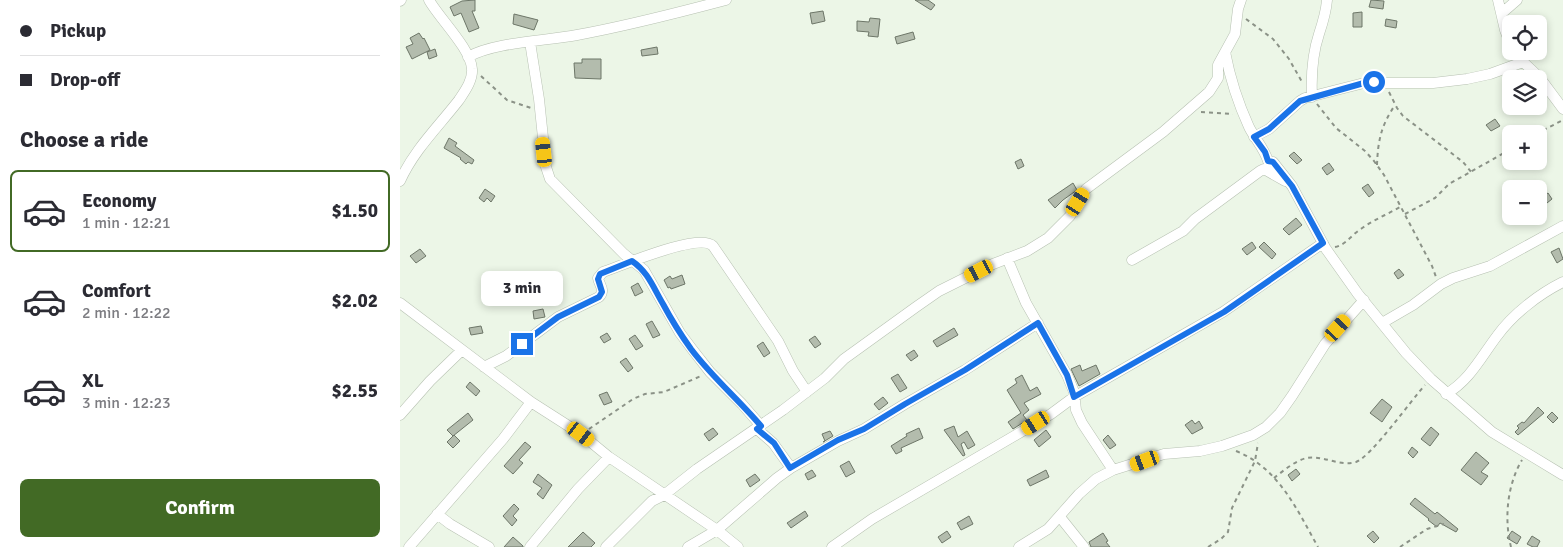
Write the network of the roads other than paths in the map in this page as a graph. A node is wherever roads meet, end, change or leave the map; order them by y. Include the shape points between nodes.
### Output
1 (429, 0) edge
2 (726, 0) edge
3 (1242, 0) edge
4 (1326, 0) edge
5 (1498, 0) edge
6 (1517, 0) edge
7 (1502, 13) joint
8 (530, 42) junction
9 (1225, 52) junction
10 (468, 57) junction
11 (1523, 62) joint
12 (1310, 97) junction
13 (1561, 104) edge
14 (1254, 137) junction
15 (400, 181) edge
16 (1292, 186) junction
17 (1563, 226) edge
18 (1324, 246) junction
19 (1007, 258) junction
20 (1132, 260) dead end
21 (632, 261) junction
22 (1563, 282) edge
23 (1364, 300) junction
24 (400, 303) edge
25 (1382, 322) junction
26 (1038, 323) junction
27 (462, 350) junction
28 (484, 367) junction
29 (807, 392) junction
30 (1446, 394) junction
31 (1074, 397) junction
32 (531, 402) junction
33 (400, 415) edge
34 (759, 427) junction
35 (609, 457) junction
36 (790, 468) junction
37 (1113, 470) junction
38 (1563, 475) edge
39 (664, 495) junction
40 (437, 514) junction
41 (1060, 517) junction
42 (716, 530) junction
43 (409, 547) edge
44 (489, 547) edge
45 (530, 547) edge
46 (606, 547) edge
47 (688, 547) edge
48 (738, 547) edge
49 (832, 547) edge
50 (1019, 547) edge
51 (1084, 547) edge

1 - 10 street
2 - 8 street via 628,24
3 - 9 street via 1235,34
4 - 12 street via 1325,19 1311,66
5 - 7 street
6 - 7 street
8 - 10 street via 485,49
8 - 21 street via 550,179
9 - 14 street via 1230,76
9 - 19 street via 1218,65 1218,78 1209,92 1146,146 1086,189 1070,216 1048,238
10 - 15 street via 472,70 462,96 416,153
11 - 12 street via 1490,74 1448,82 1364,83
11 - 13 street
12 - 14 street via 1300,101 1269,129
14 - 16 street via 1268,161 1273,162
16 - 18 street
16 - 20 street via 1264,169 1260,170 1183,231
17 - 25 street via 1490,266 1453,278
18 - 23 street
18 - 31 street via 1224,312
19 - 26 street
19 - 29 street via 939,291 850,355
21 - 28 street via 600,274 598,279 602,292 599,297 558,317 506,356
21 - 29 street via 684,244 711,244 778,341
21 - 34 street via 648,275 680,333
22 - 30 street via 1511,320 1474,369 1458,387
23 - 25 street
23 - 37 street via 1326,344 1280,413 1266,428 1222,446 1164,454
24 - 27 street
25 - 30 street via 1406,353
26 - 31 street via 1067,375
26 - 36 street via 965,370
27 - 28 street
27 - 33 street
28 - 32 street
29 - 34 street
30 - 38 street via 1492,432
31 - 37 street via 1082,424
31 - 49 street via 1051,414 872,519
32 - 35 street via 581,434
32 - 40 street
34 - 36 street
34 - 39 street via 697,468
35 - 39 street
35 - 45 street
36 - 42 street
37 - 41 street via 1085,488
39 - 42 street
39 - 46 street via 648,505
40 - 43 street
40 - 44 street
41 - 50 street via 1048,529
41 - 51 street
42 - 47 street
42 - 48 street

